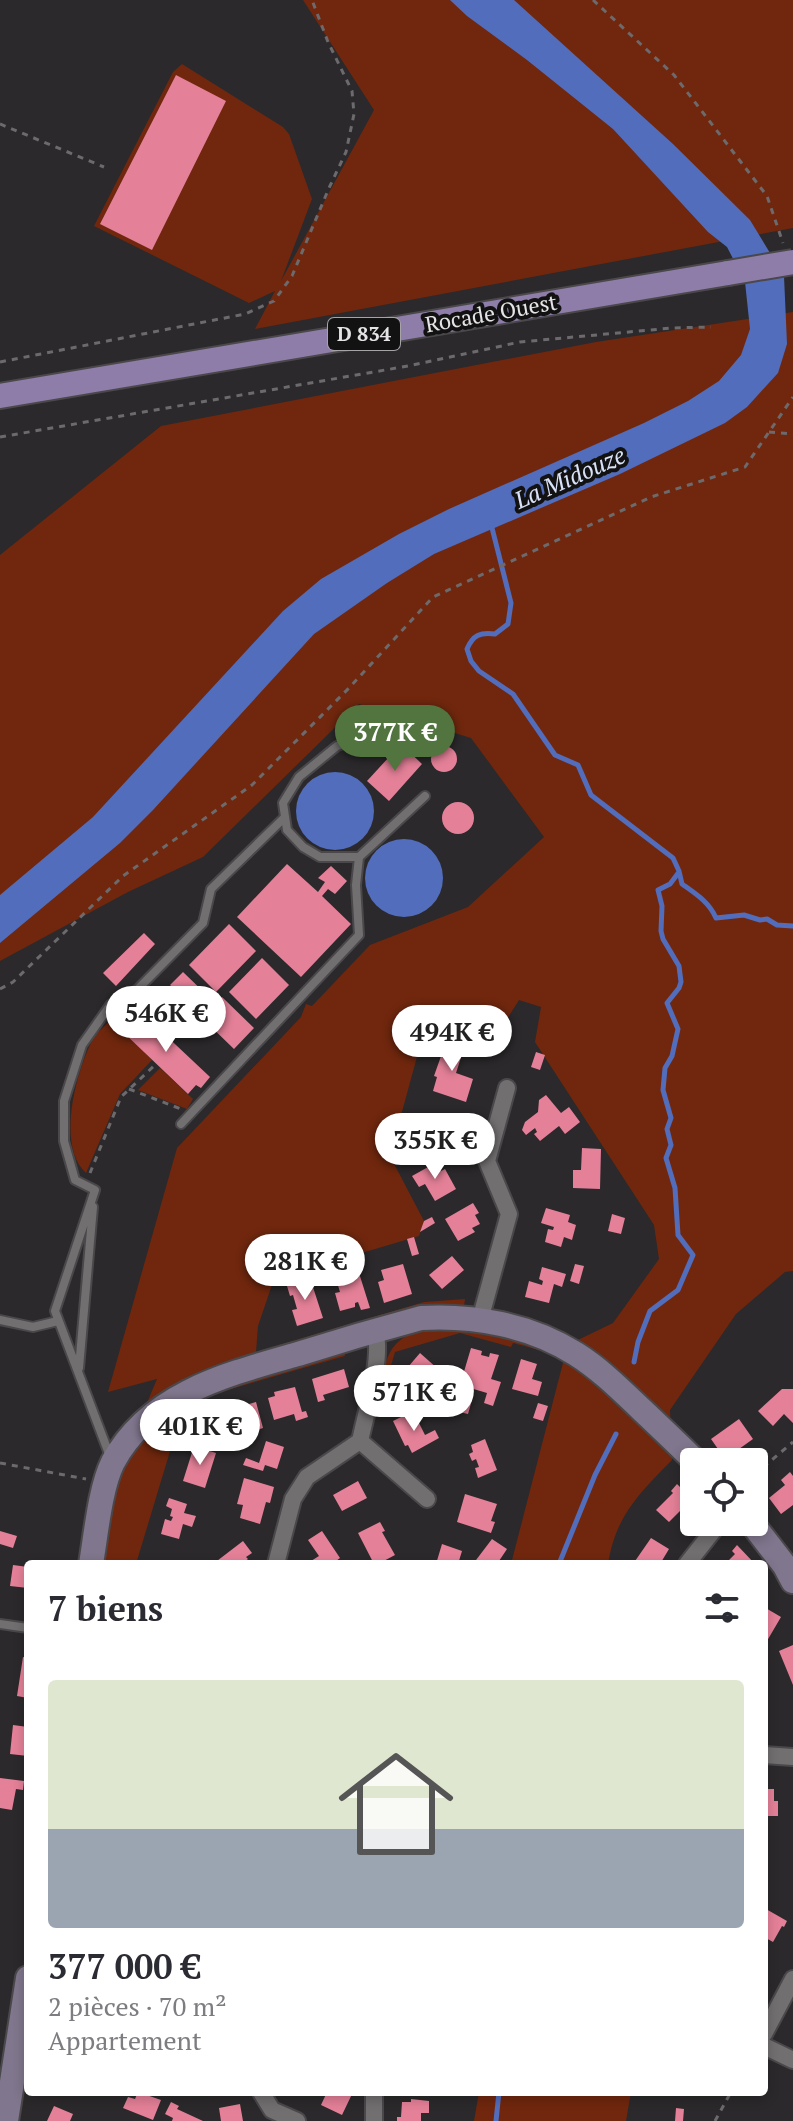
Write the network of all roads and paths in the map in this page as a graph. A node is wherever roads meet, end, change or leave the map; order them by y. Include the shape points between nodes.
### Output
1 (312, 0) edge
2 (593, 0) edge
3 (0, 124) edge
4 (104, 167) dead end
5 (789, 255) edge
6 (711, 327) dead end
7 (0, 362) edge
8 (0, 396) edge
9 (793, 397) edge
10 (769, 432) junction
11 (793, 434) edge
12 (0, 437) edge
13 (383, 731) dead end
14 (425, 796) dead end
15 (285, 817) junction
16 (359, 857) junction
17 (0, 989) edge
18 (156, 1064) dead end
19 (507, 1088) dead end
20 (129, 1089) junction
21 (187, 1112) dead end
22 (181, 1124) dead end
23 (90, 1173) dead end
24 (95, 1190) junction
25 (0, 1320) edge
26 (480, 1320) junction
27 (58, 1321) junction
28 (375, 1330) junction
29 (78, 1371) junction
30 (360, 1441) junction
31 (793, 1442) edge
32 (681, 1448) edge
33 (0, 1463) edge
34 (768, 1463) edge
35 (109, 1473) junction
36 (427, 1499) dead end
37 (709, 1536) edge
38 (762, 1536) edge
39 (92, 1560) edge
40 (277, 1560) edge
41 (690, 1560) edge
42 (793, 1581) edge
43 (0, 1624) edge
44 (24, 1627) edge
45 (768, 1755) edge
46 (793, 1757) edge
47 (793, 1979) edge
48 (24, 2004) edge
49 (768, 2026) edge
50 (768, 2048) edge
51 (793, 2060) edge
52 (263, 2096) edge
53 (374, 2096) edge
54 (729, 2096) edge
55 (6, 2121) edge
56 (297, 2121) edge
57 (374, 2121) edge
58 (715, 2121) edge

1 - 7 path via 352,91 354,114 346,152 292,276 274,301 245,314
2 - 5 path via 674,75 767,196
3 - 4 path
5 - 8 main road, Rocade Ouest / D 834, bridge via 728,273
6 - 12 path via 520,342
9 - 10 path
10 - 11 path
10 - 17 path via 745,467 651,497 433,597 252,785 123,876
13 - 15 lane via 337,746 299,777 283,803
14 - 16 lane
15 - 16 lane via 287,830 320,857
15 - 24 lane via 211,889 203,923 123,1004 111,1004 82,1045 64,1101 64,1141 75,1180
16 - 22 lane via 359,935
18 - 20 path
19 - 26 street via 487,1161 509,1214
20 - 21 path
20 - 23 path
24 - 27 lane via 55,1311
24 - 29 lane
25 - 27 lane via 33,1327
26 - 28 street via 421,1318
26 - 32 street via 514,1327 576,1354
27 - 29 lane
28 - 30 street via 375,1368
28 - 35 street via 194,1388 145,1421
29 - 35 lane
30 - 36 street
30 - 40 street via 307,1477 293,1499
31 - 34 path
33 - 35 path
35 - 39 street
37 - 41 street
38 - 42 street
43 - 44 lane
45 - 46 street
47 - 49 street
48 - 55 street
50 - 51 street
52 - 56 street via 272,2110
53 - 57 street
54 - 58 path

